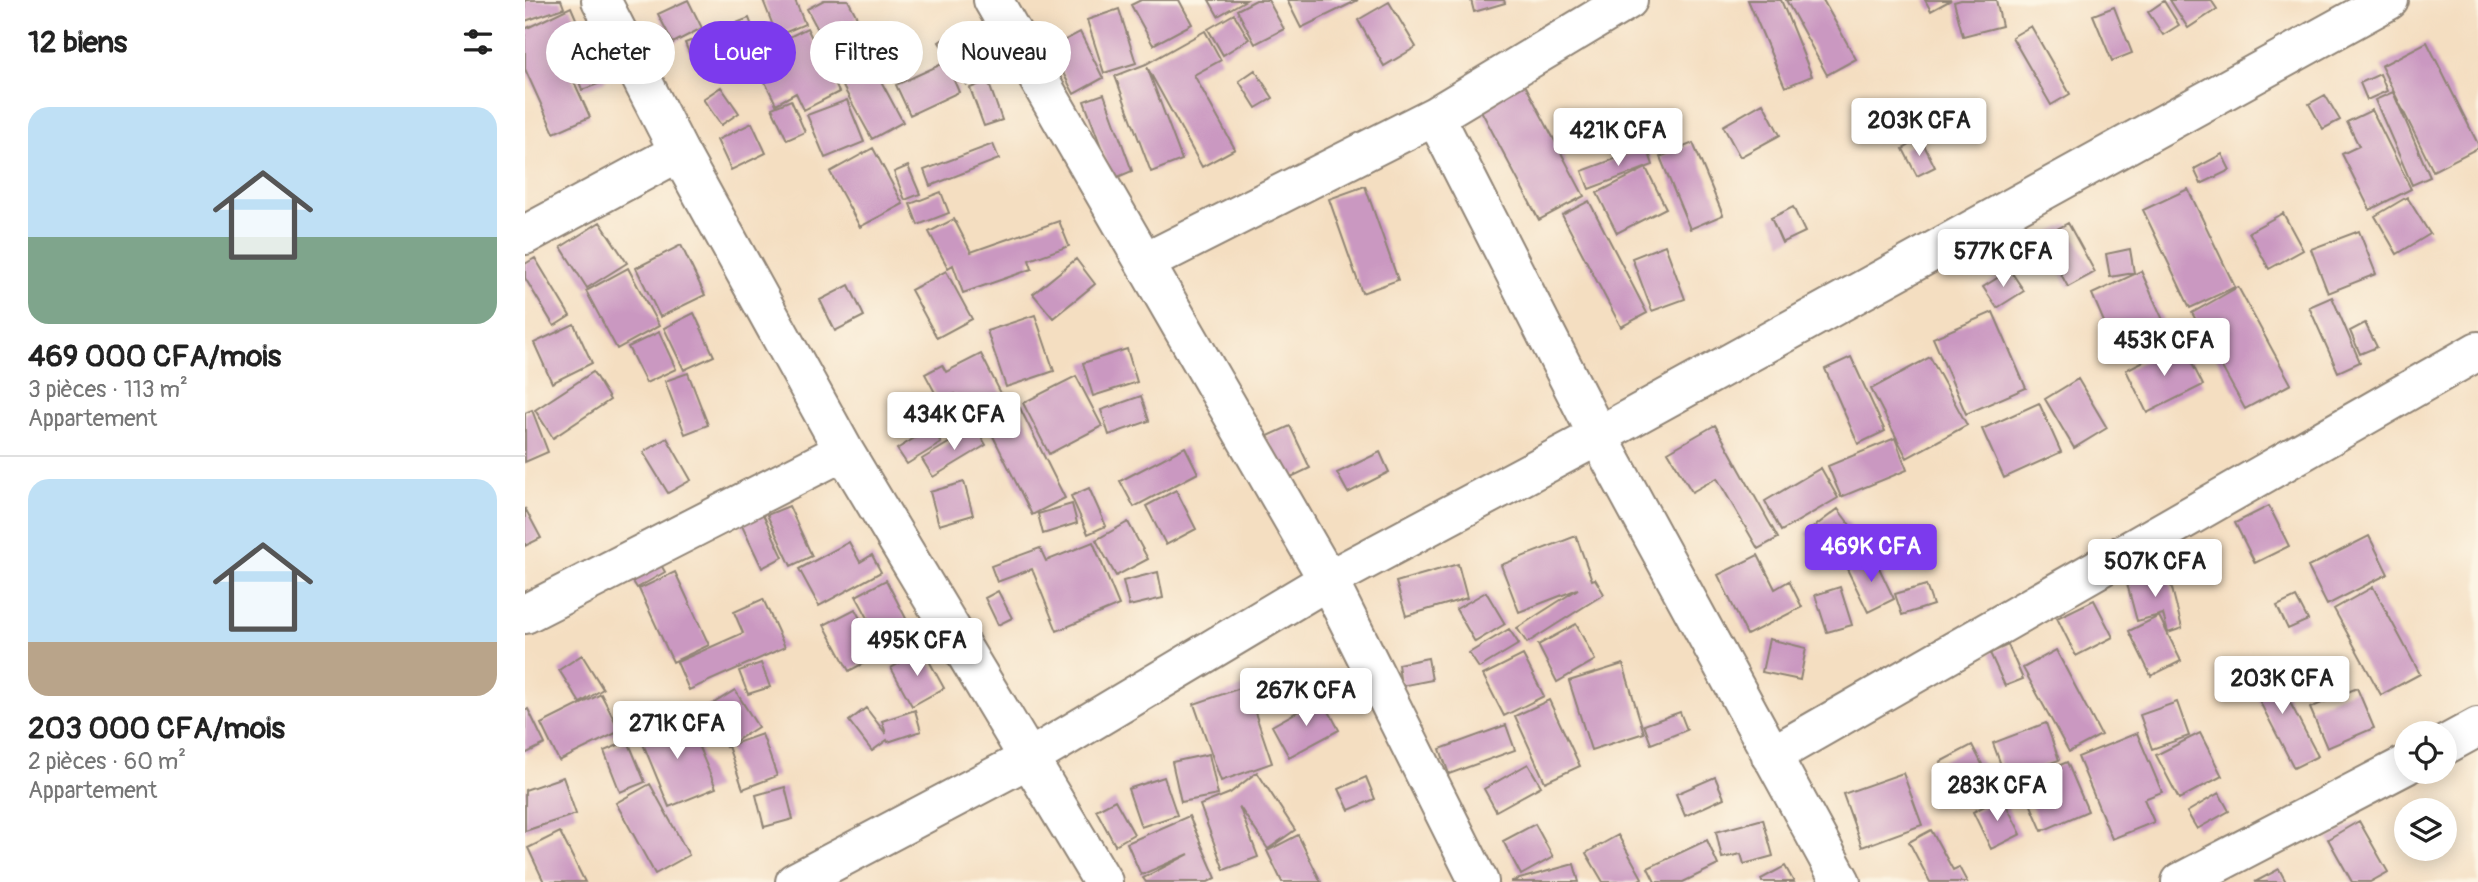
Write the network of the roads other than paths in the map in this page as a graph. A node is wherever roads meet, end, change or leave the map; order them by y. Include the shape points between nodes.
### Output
1 (601, 0) edge
2 (993, 0) edge
3 (1628, 0) edge
4 (2389, 0) edge
5 (1435, 116) junction
6 (679, 152) junction
7 (525, 235) edge
8 (1146, 262) junction
9 (2478, 351) edge
10 (1598, 436) junction
11 (844, 451) junction
12 (1328, 580) junction
13 (525, 614) edge
14 (2478, 727) edge
15 (2457, 738) edge
16 (1771, 756) junction
17 (1030, 758) junction
18 (2394, 771) edge
19 (795, 882) edge
20 (1103, 882) edge
21 (1479, 882) edge
22 (1842, 882) edge
23 (2181, 882) edge

1 - 6 street
2 - 8 street
3 - 5 street
4 - 10 street
5 - 8 street
5 - 10 street
6 - 7 street
6 - 11 street
8 - 12 street
9 - 16 street
10 - 12 street
10 - 16 street
11 - 13 street
11 - 17 street
12 - 17 street
12 - 21 street
14 - 15 street
16 - 22 street
17 - 19 street
17 - 20 street
18 - 23 street

